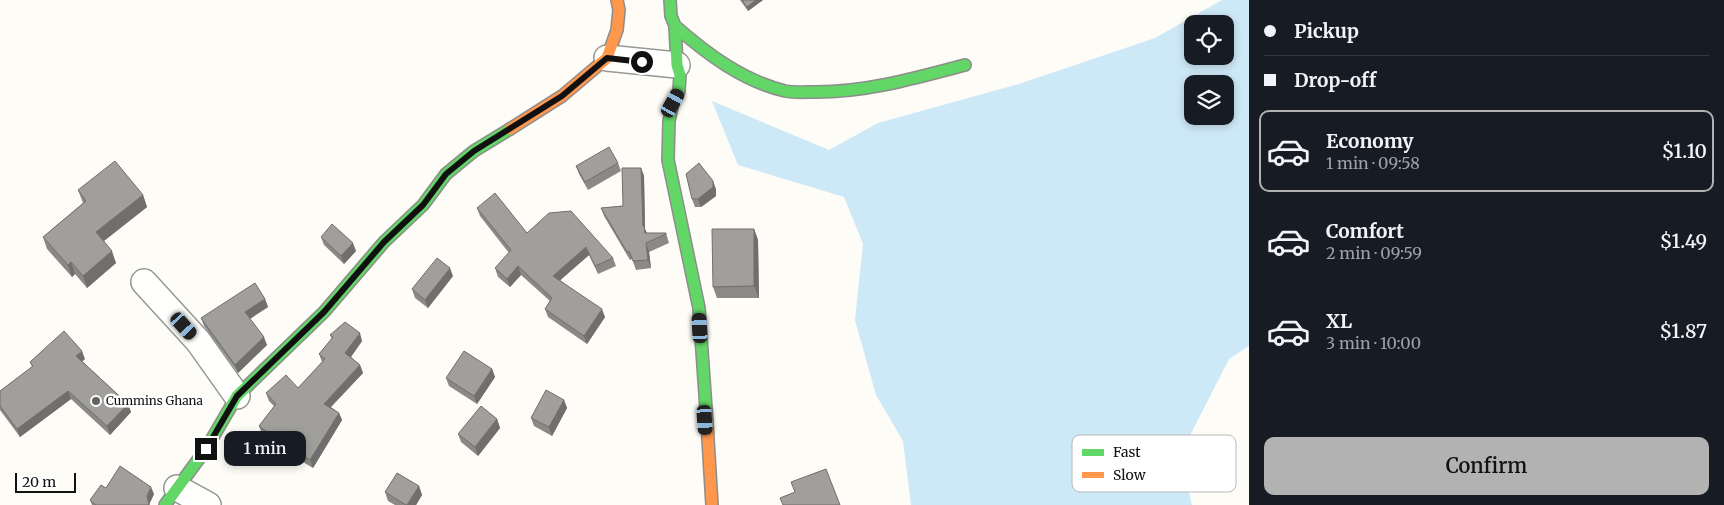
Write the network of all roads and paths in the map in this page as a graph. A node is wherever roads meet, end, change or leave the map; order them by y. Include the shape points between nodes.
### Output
1 (618, 0) edge
2 (670, 0) edge
3 (675, 26) junction
4 (607, 58) junction
5 (677, 65) junction
6 (965, 65) dead end
7 (144, 282) dead end
8 (237, 396) junction
9 (171, 497) edge
10 (208, 505) edge
11 (712, 505) edge

1 - 4 street via 617,30
2 - 3 street
3 - 5 street
3 - 6 street via 704,52 732,69 758,83 787,92 825,93 884,86
4 - 5 street
4 - 8 street via 562,96 474,151 446,174 423,205 384,242 324,312
5 - 11 street via 679,91 669,121 668,160 699,308
7 - 8 street via 198,341
8 - 9 street via 206,449
9 - 10 street

